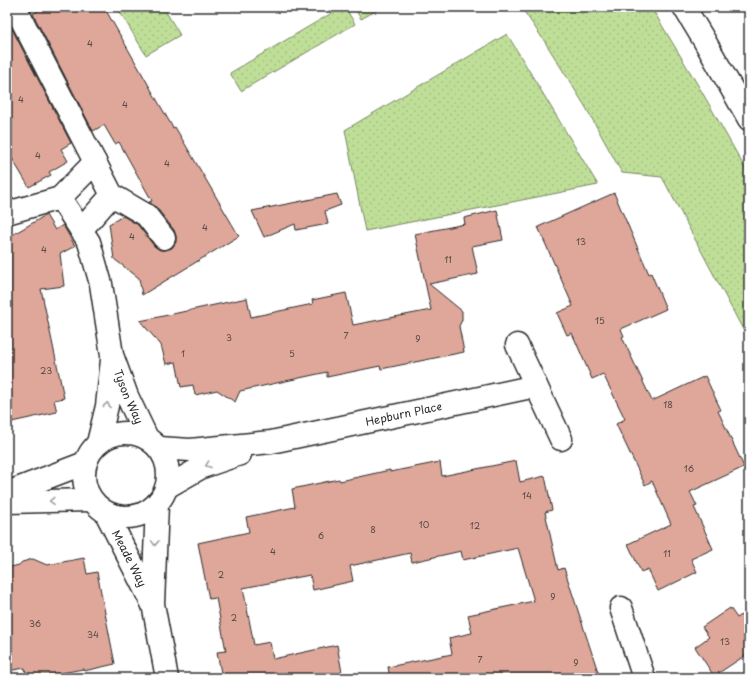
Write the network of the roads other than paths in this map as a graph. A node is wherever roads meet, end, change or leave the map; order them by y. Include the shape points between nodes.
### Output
1 (15, 7) edge
2 (684, 7) edge
3 (749, 119) edge
4 (94, 162) junction
5 (112, 195) junction
6 (60, 198) junction
7 (7, 213) edge
8 (81, 230) junction
9 (164, 238) dead end
10 (517, 345) dead end
11 (112, 355) junction
12 (536, 386) junction
13 (561, 439) dead end
14 (271, 442) junction
15 (98, 443) junction
16 (153, 443) junction
17 (85, 463) junction
18 (7, 493) edge
19 (162, 496) junction
20 (7, 502) edge
21 (98, 506) junction
22 (153, 604) junction
23 (621, 608) dead end
24 (167, 678) edge
25 (644, 678) edge

1 - 4 street
2 - 3 street
4 - 5 street
4 - 6 street
5 - 8 street
5 - 9 street via 146,215
6 - 7 street
6 - 8 street, Tyson Way
8 - 11 street, Tyson Way via 89,242 101,284
10 - 12 street
15 -> 11 street, Tyson Way via 107,406
11 - 16 street, Tyson Way via 127,396
12 - 13 street
12 - 14 street, Hepburn Place
14 - 16 street, Hepburn Place via 190,450
14 -> 19 street, Hepburn Place via 202,467
15 - 16 street via 109,436 121,433 134,433
15 - 17 street
16 - 19 street via 166,460 168,474
17 - 18 street
17 - 21 street via 85,488
19 - 21 street via 146,513 133,517 119,518
19 -> 22 street, Meade Way
21 -> 20 street
21 - 22 street, Meade Way
22 - 24 street, Meade Way
23 - 25 street

